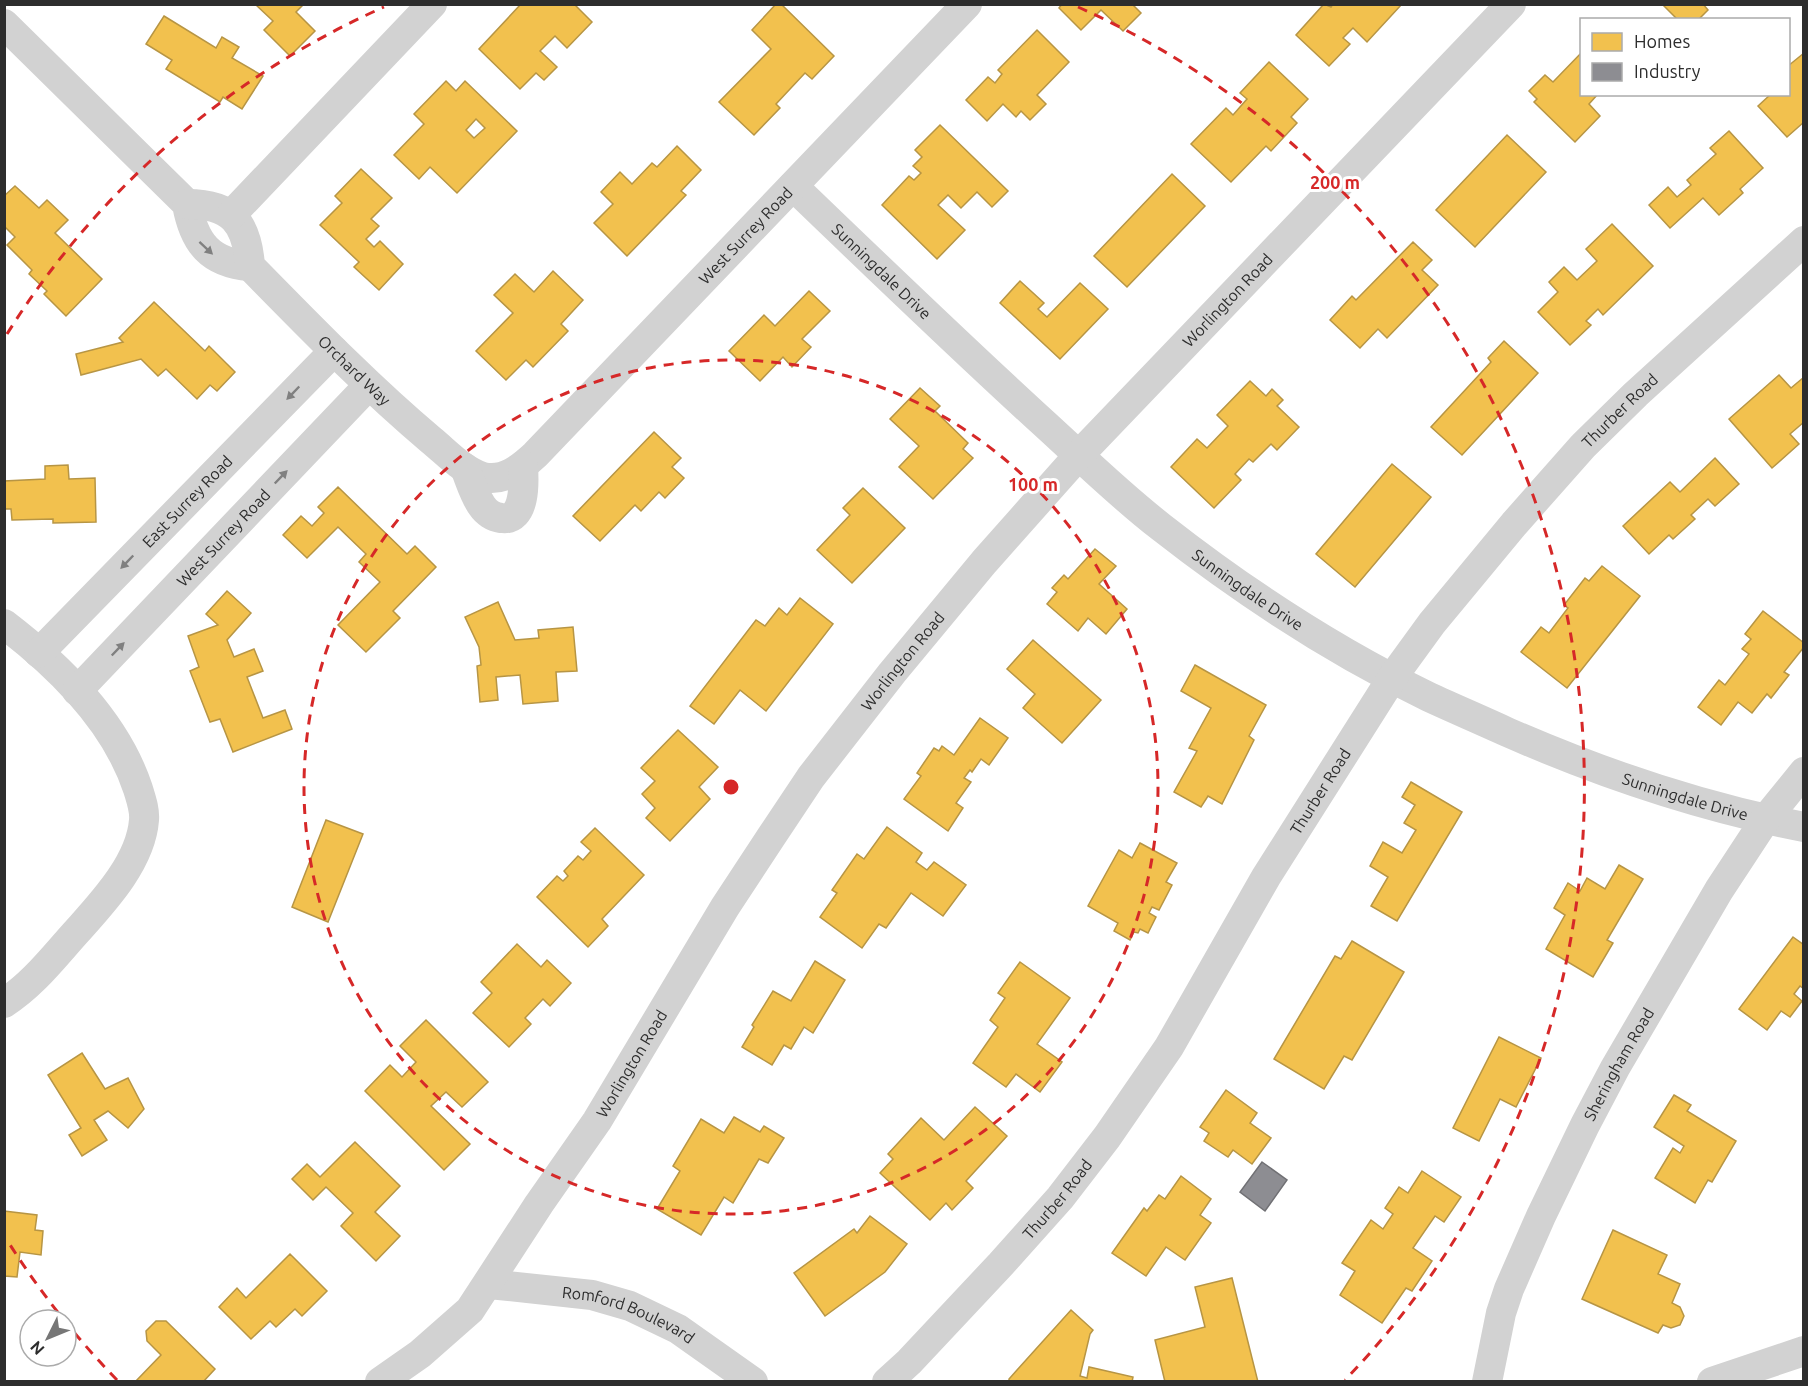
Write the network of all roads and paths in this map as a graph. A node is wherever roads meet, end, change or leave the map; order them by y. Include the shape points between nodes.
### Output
1 (432, 4) edge
2 (967, 4) edge
3 (1511, 4) edge
4 (4, 24) edge
5 (793, 186) junction
6 (188, 204) junction
7 (232, 214) junction
8 (1803, 241) edge
9 (250, 266) junction
10 (334, 351) junction
11 (369, 385) junction
12 (1079, 455) junction
13 (465, 468) junction
14 (510, 472) junction
15 (4, 624) edge
16 (58, 672) junction
17 (1392, 678) junction
18 (1803, 772) edge
19 (1765, 820) junction
20 (1803, 827) edge
21 (5, 1007) edge
22 (489, 1284) junction
23 (1803, 1351) edge
24 (380, 1382) edge
25 (753, 1382) edge
26 (886, 1382) edge
27 (1487, 1382) edge
28 (1712, 1382) edge

1 - 7 street
2 - 5 street, West Surrey Road
3 - 12 street, Worlington Road
4 - 6 street
5 - 12 street, Sunningdale Drive
5 - 14 street, West Surrey Road
6 - 7 street via 215,207
6 -> 9 street via 196,238 209,252 232,265
7 - 9 street via 249,249
8 - 17 street, Thurber Road via 1583,446 1486,557
9 - 10 street, Orchard Way
10 - 11 street, Orchard Way
10 -> 16 street, East Surrey Road
11 - 13 street, Orchard Way
16 -> 11 street, West Surrey Road
12 - 17 street, Sunningdale Drive via 1132,504 1204,560 1289,618
12 - 22 street, Worlington Road via 984,562 811,777 725,907 597,1121
13 - 14 street, Orchard Way via 483,477
13 - 14 street, Orchard Way via 482,507 492,516 504,519 518,510 525,492
15 - 16 street
16 - 21 street via 105,725 133,774 144,820 140,841 127,867 93,913
17 - 19 street, Sunningdale Drive via 1606,773
17 - 26 street, Thurber Road via 1266,877 1169,1047 1107,1137 1060,1198
18 - 19 street, Sheringham Road
19 - 20 street, Sunningdale Drive
19 - 27 street, Sheringham Road via 1681,954 1585,1125 1509,1289
22 - 24 street, Worlington Road via 471,1310 446,1333
22 - 25 street, Romford Boulevard via 592,1295 630,1306 678,1329
23 - 28 street

